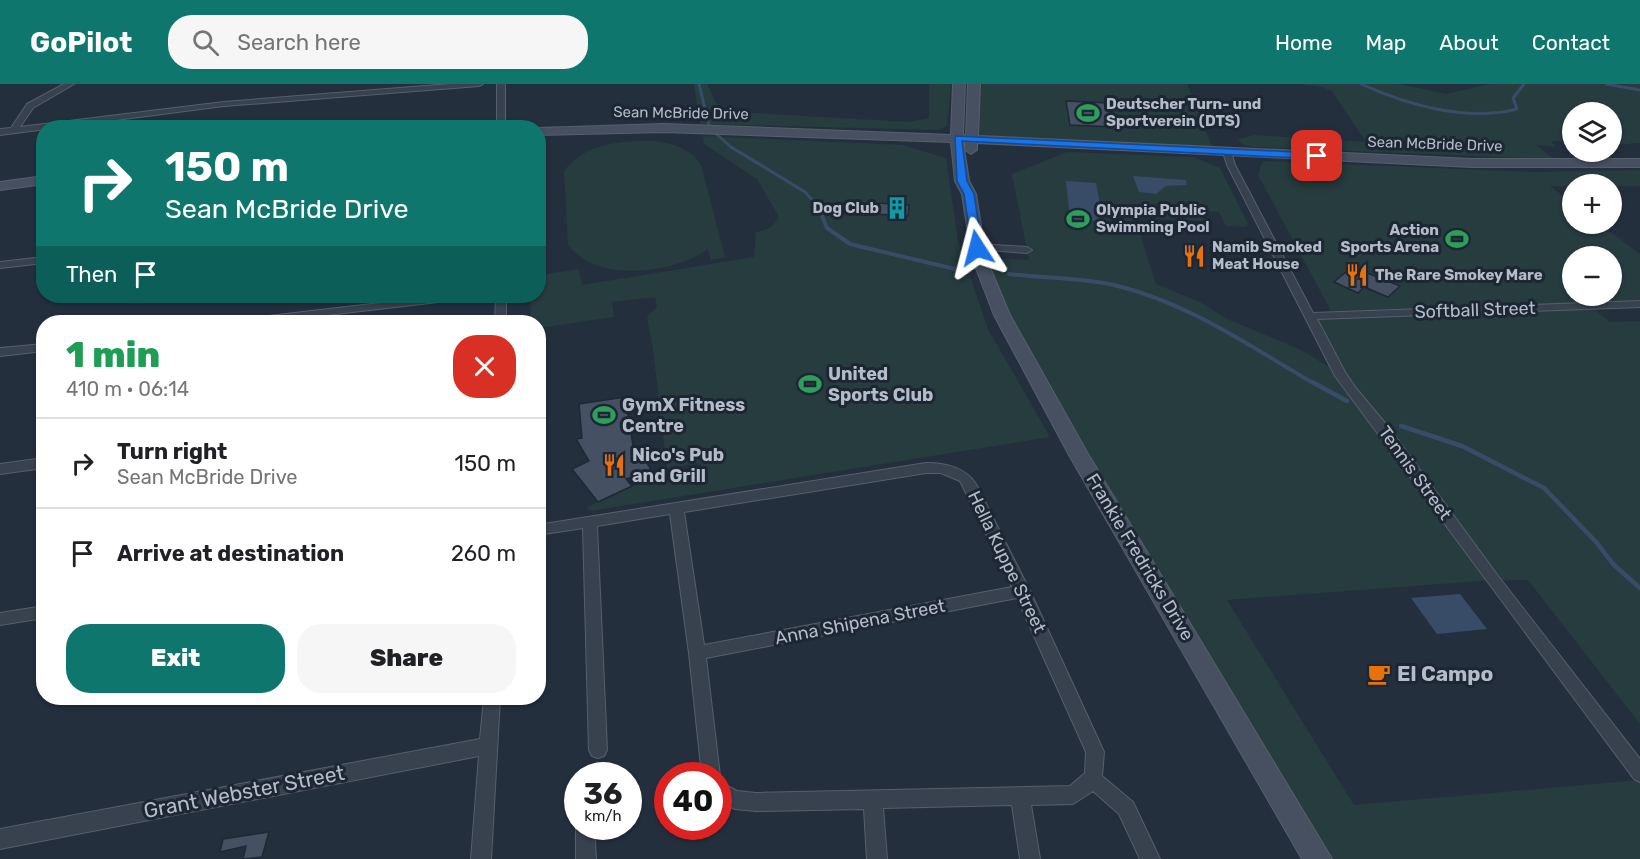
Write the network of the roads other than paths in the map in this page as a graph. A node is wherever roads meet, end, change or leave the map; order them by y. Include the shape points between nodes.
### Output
1 (70, 84) edge
2 (479, 84) edge
3 (501, 84) edge
4 (959, 84) edge
5 (974, 84) edge
6 (95, 120) edge
7 (501, 120) edge
8 (36, 127) edge
9 (14, 130) junction
10 (546, 131) edge
11 (0, 132) edge
12 (822, 134) junction
13 (920, 140) junction
14 (964, 140) junction
15 (1021, 145) junction
16 (1120, 147) junction
17 (1227, 152) junction
18 (1640, 163) edge
19 (965, 165) junction
20 (36, 181) edge
21 (0, 186) edge
22 (977, 248) junction
23 (1027, 250) dead end
24 (36, 261) edge
25 (0, 265) edge
26 (404, 303) edge
27 (1640, 304) edge
28 (302, 315) edge
29 (1311, 316) junction
30 (36, 348) edge
31 (0, 352) edge
32 (36, 463) edge
33 (0, 469) edge
34 (676, 508) junction
35 (590, 522) junction
36 (546, 529) edge
37 (1022, 591) junction
38 (36, 613) edge
39 (0, 619) edge
40 (697, 653) junction
41 (492, 705) edge
42 (489, 746) junction
43 (598, 750) dead end
44 (709, 762) edge
45 (1640, 773) edge
46 (1092, 779) junction
47 (1020, 796) junction
48 (732, 798) edge
49 (873, 799) junction
50 (0, 839) edge
51 (585, 840) edge
52 (481, 859) edge
53 (586, 859) edge
54 (877, 859) edge
55 (1030, 859) edge
56 (1150, 859) edge
57 (1318, 859) edge

1 - 9 street via 30,106
2 - 6 street via 224,104
3 - 7 street
4 - 14 main road
5 - 14 main road
8 - 9 street
9 - 11 street
10 - 12 main road, Sean McBride Drive via 664,128
12 - 13 main road, Sean McBride Drive
12 - 14 main road, Sean McBride Drive
13 - 14 main road, Sean McBride Drive
13 - 19 main road
14 - 15 main road, Sean McBride Drive
14 - 16 main road, Sean McBride Drive
14 - 19 main road, Frankie Fredricks Drive
15 - 16 main road, Sean McBride Drive
15 - 19 main road via 998,148
16 - 17 main road, Sean McBride Drive
17 - 18 main road, Sean McBride Drive via 1482,163
17 - 29 street, Tennis Street
19 - 22 main road, Frankie Fredricks Drive via 973,181 969,194
20 - 21 main road
22 - 23 street
22 - 57 main road, Frankie Fredricks Drive via 1002,315 1052,406
24 - 25 street
26 - 28 street
27 - 29 street, Softball Street
29 - 45 street, Tennis Street via 1351,390
30 - 31 street
32 - 33 street
34 - 35 street, Hella Kuppe Street
34 - 37 street, Hella Kuppe Street via 941,468 965,478
34 - 40 street
35 - 36 street, Hella Kuppe Street
35 - 43 street
37 - 40 street, Anna Shipena Street
37 - 46 street, Hella Kuppe Street via 1095,752 1096,773
38 - 39 street
40 - 44 street
41 - 42 street
42 - 50 street, Grant Webster Street
42 - 52 street
46 - 47 street via 1073,795
46 - 56 street via 1126,808
47 - 49 street
47 - 55 street
48 - 49 street via 756,802
49 - 54 street
51 - 53 street

